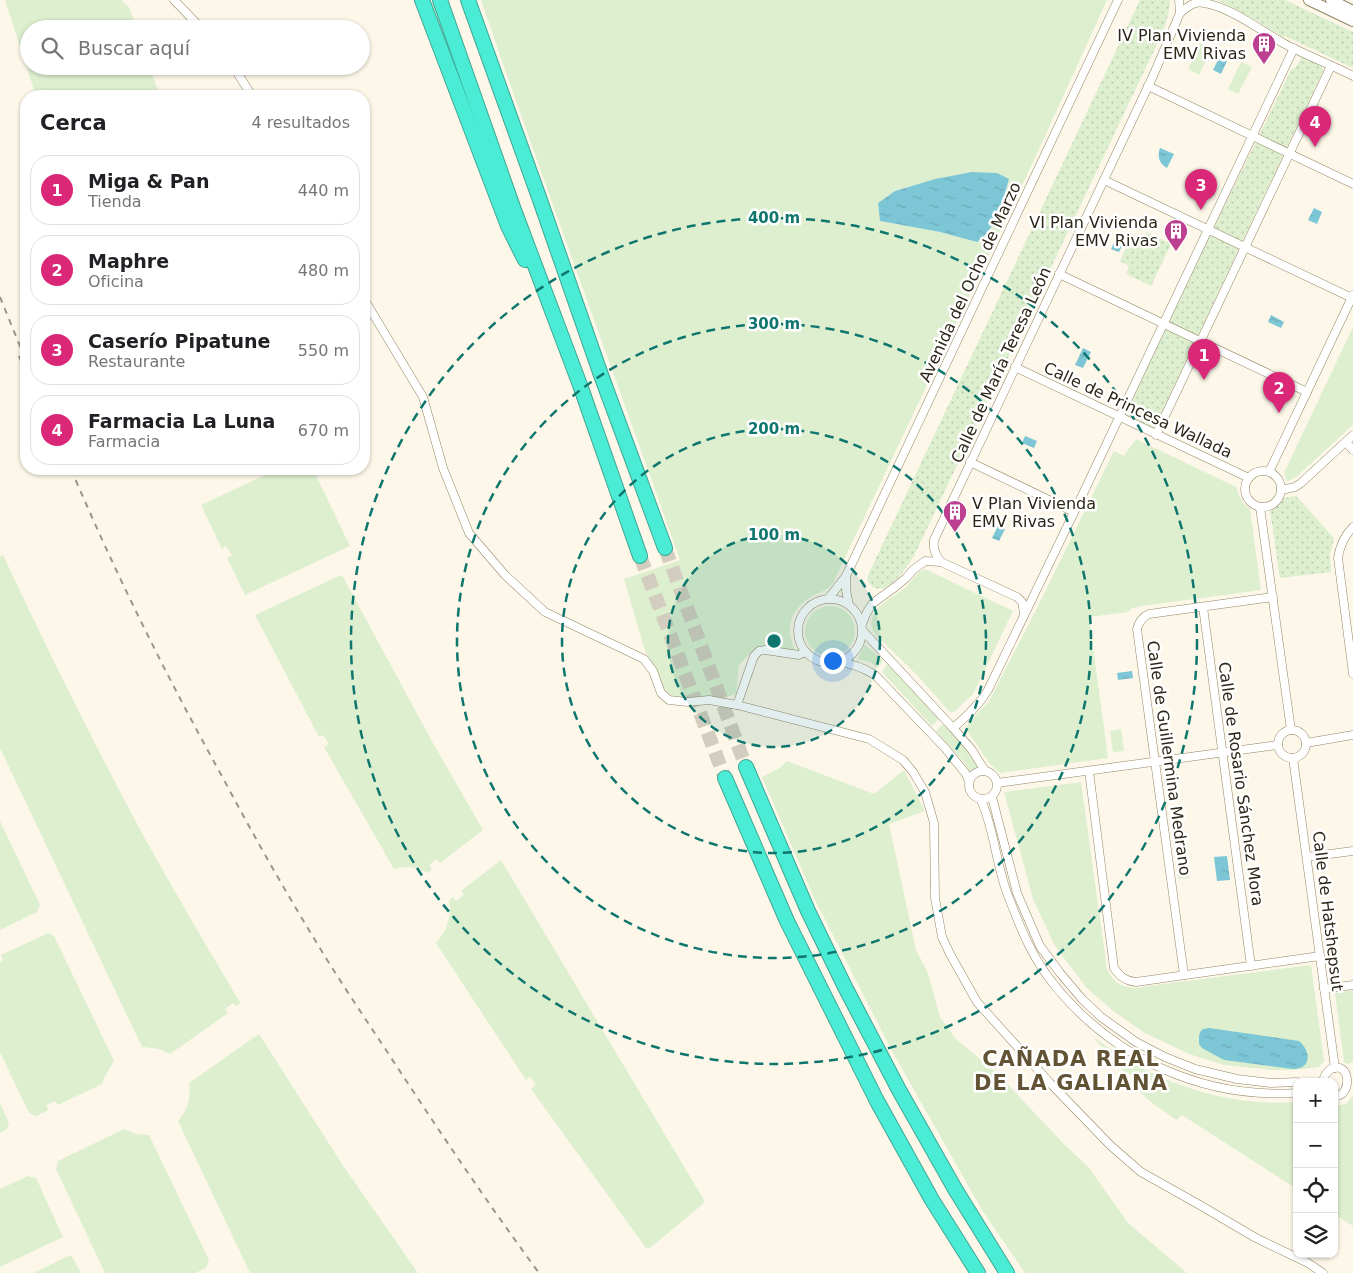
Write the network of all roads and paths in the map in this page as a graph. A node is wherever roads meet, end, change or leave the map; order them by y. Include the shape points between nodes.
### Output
1 (174, 0) edge
2 (422, 0) edge
3 (440, 0) edge
4 (468, 0) edge
5 (1118, 0) edge
6 (1179, 0) edge
7 (1207, 0) edge
8 (1309, 0) edge
9 (1331, 0) edge
10 (1217, 7) junction
11 (1353, 10) edge
12 (1180, 13) junction
13 (193, 20) edge
14 (1353, 21) edge
15 (1294, 48) junction
16 (1331, 66) junction
17 (239, 75) edge
18 (1353, 76) edge
19 (1148, 86) junction
20 (248, 90) edge
21 (1253, 136) junction
22 (1290, 154) junction
23 (1104, 180) junction
24 (1353, 184) edge
25 (1208, 230) junction
26 (1245, 247) junction
27 (1059, 274) junction
28 (1352, 296) edge
29 (370, 309) edge
30 (554, 316) junction
31 (1164, 323) junction
32 (1201, 341) junction
33 (1015, 367) junction
34 (1307, 392) junction
35 (1119, 417) junction
36 (1156, 434) junction
37 (1353, 435) edge
38 (1346, 442) junction
39 (1353, 450) edge
40 (970, 462) junction
41 (1269, 472) junction
42 (1249, 478) junction
43 (1281, 490) junction
44 (1260, 507) junction
45 (1074, 512) junction
46 (1353, 527) edge
47 (665, 548) tunnel mouth
48 (640, 556) tunnel mouth
49 (941, 562) junction
50 (846, 576) junction
51 (1035, 595) junction
52 (1273, 597) junction
53 (1017, 598) junction
54 (828, 599) junction
55 (848, 605) junction
56 (1203, 606) junction
57 (1024, 614) junction
58 (862, 628) junction
59 (805, 652) junction
60 (840, 662) junction
61 (1353, 674) edge
62 (737, 705) junction
63 (953, 728) junction
64 (1291, 730) junction
65 (1353, 735) edge
66 (1306, 742) junction
67 (1278, 745) junction
68 (1223, 753) junction
69 (1293, 758) junction
70 (1156, 762) junction
71 (746, 767) tunnel mouth
72 (985, 771) junction
73 (1089, 771) junction
74 (725, 778) tunnel mouth
75 (969, 781) junction
76 (997, 783) junction
77 (992, 797) junction
78 (981, 800) junction
79 (1353, 851) edge
80 (1307, 856) junction
81 (1320, 956) junction
82 (1251, 966) junction
83 (1184, 975) junction
84 (1353, 985) edge
85 (1324, 989) junction
86 (1335, 1068) junction
87 (1351, 1074) edge
88 (1324, 1078) edge
89 (1293, 1082) edge
90 (1352, 1086) edge
91 (1293, 1093) edge
92 (1338, 1096) edge
93 (978, 1273) edge
94 (1007, 1273) edge
95 (1323, 1273) edge

1 - 13 street
2 - 30 highway via 508,226
3 - 30 highway
4 - 47 highway
5 - 50 street, Avenida del Ocho de Marzo
6 - 12 street, Calle de María Teresa León
7 - 10 street
8 - 14 street
9 - 11 street
10 - 12 street via 1194,3
10 - 15 street
12 - 19 street, Calle de María Teresa León
15 - 16 street
15 - 21 street
16 - 18 street
16 - 22 street
17 - 20 street
19 - 21 street
19 - 23 street, Calle de María Teresa León
21 - 22 street
21 - 25 street
22 - 24 street
22 - 26 street
23 - 25 street
23 - 27 street, Calle de María Teresa León
25 - 26 street
25 - 31 street
26 - 28 street
26 - 32 street
27 - 31 street
27 - 33 street, Calle de María Teresa León
28 - 34 street
29 - 62 street via 423,397 443,468 469,533 505,575 545,612 644,659 653,671 661,693 669,700 709,700
30 - 48 highway
31 - 32 street
31 - 35 street
32 - 34 street
32 - 36 street
33 - 35 street, Calle de Princesa Wallada
33 - 40 street, Calle de María Teresa León
34 - 41 street
35 - 36 street, Calle de Princesa Wallada
35 - 45 street
36 - 42 street, Calle de Princesa Wallada
37 - 38 street
38 - 39 street
38 - 43 street via 1301,483
40 - 45 street
40 - 49 street, Calle de María Teresa León via 934,540 935,554
41 - 42 street via 1258,472
41 - 43 street via 1278,479
42 - 44 street via 1246,493 1251,502
43 - 44 street via 1277,501
44 - 52 street
45 - 51 street
46 - 61 street via 1341,544 1338,558
49 - 53 street
49 - 58 street via 920,563 873,603
50 - 54 street, Avenida del Ocho de Marzo
50 - 55 street, Avenida del Ocho de Marzo
51 - 53 street
51 - 57 street
52 - 56 street, Calle de Guillermina Medrano
52 - 64 street
53 - 57 street via 1022,602
54 - 55 street
54 - 59 street via 810,606 801,618 798,632
55 - 58 street via 855,611
56 - 68 street, Calle de Rosario Sánchez Mora
56 - 70 street, Calle de Guillermina Medrano via 1149,614 1138,624
57 - 63 street via 983,699
58 - 60 street via 860,644 852,655
58 - 63 street
59 - 60 street via 821,662
59 - 62 street via 799,656 759,651 754,656
60 - 75 street via 865,668 875,675 945,748
62 - 95 street via 869,739 903,760 925,792 934,823 935,898 942,937 977,1002 1110,1146 1140,1172
63 - 72 street
64 - 66 street via 1302,735
64 - 67 street via 1280,737
65 - 66 street
66 - 69 street via 1304,751
67 - 68 street
67 - 69 street via 1285,756
68 - 70 street
68 - 82 street, Calle de Rosario Sánchez Mora
69 - 80 street, Calle de Hatshepsut
70 - 73 street
70 - 83 street, Calle de Guillermina Medrano
71 - 94 highway via 808,912 849,996 950,1181
72 - 75 street via 974,774
72 - 76 street via 993,775
73 - 76 street
73 - 83 street via 1114,968 1128,981 1136,982
74 - 93 highway via 787,921 877,1101 932,1200
75 - 78 street via 970,793
76 - 77 street
77 - 78 street
77 - 89 street via 1017,893 1040,946 1082,999 1101,1017 1136,1042 1194,1069 1237,1079
78 - 91 street via 1008,896 1031,950 1074,1008 1101,1032 1160,1068 1212,1086 1270,1094
79 - 80 street
80 - 81 street, Calle de Hatshepsut
81 - 82 street
81 - 85 street, Calle de Hatshepsut
82 - 83 street
84 - 85 street
85 - 86 street, Calle de Hatshepsut
86 - 87 street
86 - 88 street via 1327,1072
87 - 90 street
90 - 92 street

